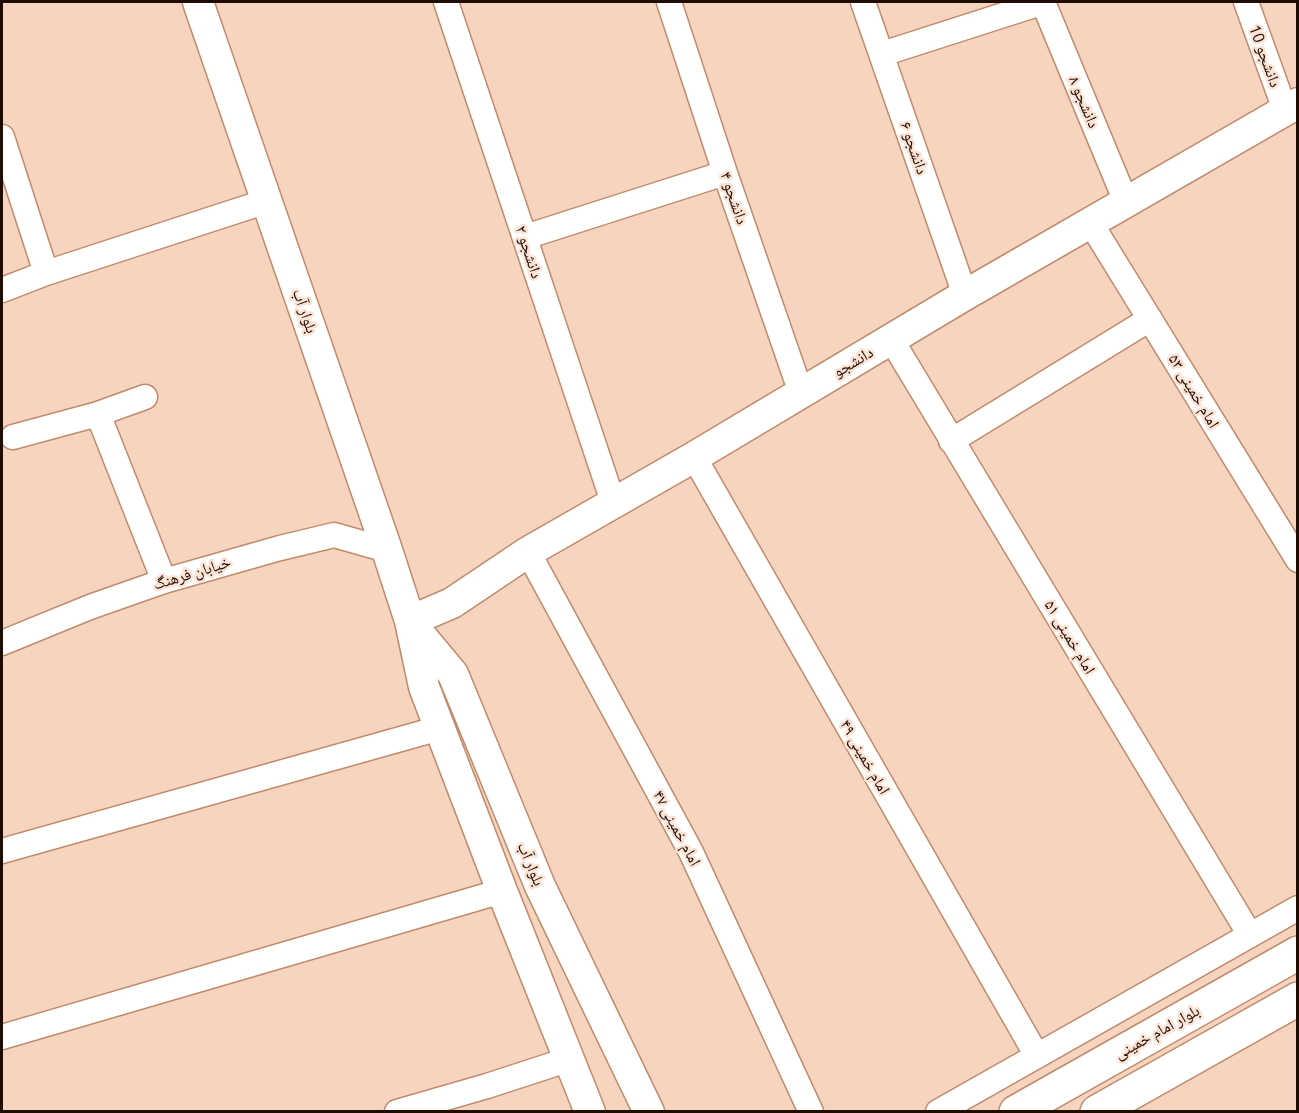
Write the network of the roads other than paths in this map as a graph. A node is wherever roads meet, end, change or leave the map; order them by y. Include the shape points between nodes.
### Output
1 (198, 2) edge
2 (446, 2) edge
3 (669, 2) edge
4 (863, 2) edge
5 (1043, 2) edge
6 (1246, 2) edge
7 (882, 54) junction
8 (1291, 107) edge
9 (2, 137) edge
10 (725, 173) junction
11 (267, 201) junction
12 (1126, 202) junction
13 (1090, 222) junction
14 (525, 237) junction
15 (46, 273) junction
16 (2, 290) edge
17 (965, 295) junction
18 (1150, 319) junction
19 (891, 339) junction
20 (801, 393) junction
21 (145, 397) dead end
22 (98, 414) junction
23 (13, 437) dead end
24 (951, 441) junction
25 (694, 457) junction
26 (613, 502) junction
27 (387, 550) junction
28 (528, 552) junction
29 (1298, 560) edge
30 (164, 581) junction
31 (410, 621) junction
32 (2, 643) edge
33 (440, 728) junction
34 (2, 851) edge
35 (502, 891) junction
36 (1298, 908) edge
37 (1250, 935) junction
38 (1298, 953) edge
39 (1298, 999) edge
40 (2, 1037) edge
41 (1037, 1056) junction
42 (570, 1059) junction
43 (397, 1112) edge
44 (590, 1112) edge
45 (649, 1112) edge
46 (811, 1112) edge
47 (938, 1112) edge
48 (1016, 1112) edge
49 (1097, 1112) edge

1 - 11 street, بلوار آب
2 - 14 street, دانشجو ۲
3 - 10 street, دانشجو ۴
4 - 7 street, دانشجو ۶
5 - 7 street
5 - 12 street, دانشجو ۸
6 - 8 street, دانشجو 10
7 - 17 street, دانشجو ۶
8 - 12 street, دانشجو
9 - 15 street
10 - 14 street
10 - 20 street, دانشجو ۴
11 - 15 street
11 - 27 street, بلوار آب
12 - 13 street, دانشجو
13 - 17 street, دانشجو
13 - 18 street, امام خمینی ۵۳
14 - 26 street, دانشجو ۲
15 - 16 street
17 - 19 street, دانشجو
18 - 24 street
18 - 29 street, امام خمینی ۵۳
19 - 20 street, دانشجو
19 - 24 street, امام خمینی ۵۱
20 - 25 street, دانشجو
21 - 22 street
22 - 23 street
22 - 30 street
24 - 37 street, امام خمینی ۵۱
25 - 26 street, دانشجو
25 - 41 street, امام خمینی ۴۹
26 - 28 street, دانشجو
27 - 30 street, خیابان فرهنگ via 334,535
27 - 31 street, بلوار آب
28 - 31 street, دانشجو via 452,603
28 - 46 street, امام خمینی ۴۷ via 691,852
30 - 32 street, خیابان فرهنگ
31 - 33 street, بلوار آب via 424,687
31 - 45 street, بلوار آب via 453,674 540,885
33 - 34 street
33 - 35 street, بلوار آب
35 - 40 street
35 - 42 street, بلوار آب
36 - 37 street
37 - 41 street
38 - 48 main road, بلوار امام خمینی
39 - 49 main road
41 - 47 street
42 - 43 street
42 - 44 street, بلوار آب

